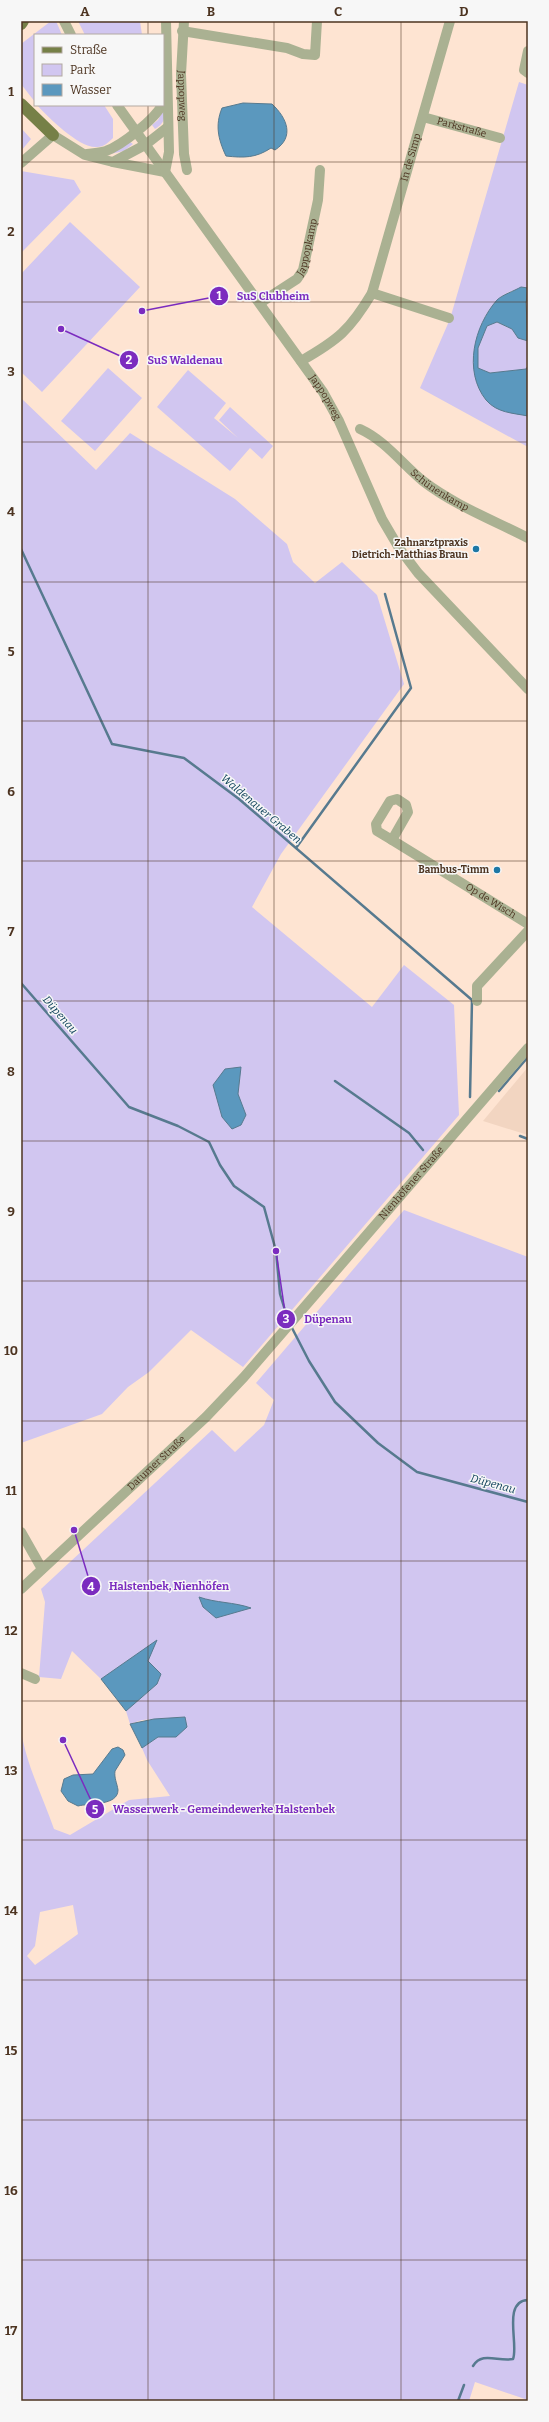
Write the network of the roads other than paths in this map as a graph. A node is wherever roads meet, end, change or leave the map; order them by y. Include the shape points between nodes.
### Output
1 (23, 21) edge
2 (64, 21) edge
3 (166, 21) edge
4 (184, 21) edge
5 (317, 21) edge
6 (450, 21) edge
7 (21, 24) edge
8 (182, 31) junction
9 (70, 34) edge
10 (528, 51) edge
11 (528, 73) edge
12 (165, 98) edge
13 (21, 104) edge
14 (118, 106) edge
15 (162, 106) edge
16 (423, 117) junction
17 (168, 127) junction
18 (135, 131) junction
19 (53, 135) junction
20 (500, 138) dead end
21 (145, 145) junction
22 (86, 155) junction
23 (113, 162) junction
24 (21, 163) edge
25 (187, 170) dead end
26 (320, 170) dead end
27 (165, 172) junction
28 (372, 293) junction
29 (260, 303) junction
30 (449, 318) dead end
31 (301, 361) junction
32 (360, 429) dead end
33 (528, 538) edge
34 (528, 689) edge
35 (392, 840) dead end
36 (528, 924) edge
37 (528, 931) edge
38 (477, 1001) dead end
39 (528, 1048) edge
40 (285, 1330) joint
41 (21, 1532) edge
42 (42, 1569) junction
43 (21, 1589) edge
44 (21, 1673) edge
45 (35, 1679) dead end

1 - 7 main road
2 - 9 street
3 - 12 street
4 - 8 street, Jappopweg
5 - 8 street via 315,55
6 - 16 street, In de Simp
8 - 25 street, Jappopweg via 182,114
10 - 11 street via 524,64 524,70
12 - 17 street
13 - 19 main road
14 - 18 street, Jappopweg
15 - 18 street via 158,113
16 - 20 street, Parkstraße
16 - 28 street, In de Simp
17 - 21 street
17 - 27 street via 169,152
18 - 21 street, Jappopweg
18 - 22 street via 106,151
19 - 22 street
19 - 24 street
21 - 23 street
21 - 27 street, Jappopweg
22 - 23 street
23 - 27 street
26 - 29 street, Jappopkamp via 318,200 303,270 293,282
27 - 29 street, Jappopweg
28 - 30 street
28 - 31 street, In de Simp via 344,333
29 - 31 street, Jappopweg
31 - 34 street, Jappopweg via 332,407 368,491 399,548 418,573
32 - 33 street, Schünenkamp via 374,436 423,481 452,500
35 - 36 street, Op de Wisch
37 - 38 street via 477,986
39 - 40 street, Nienhöfener Straße
40 - 42 street, Datumer Straße via 206,1417
41 - 42 street
42 - 43 street, Datumer Straße
44 - 45 street

